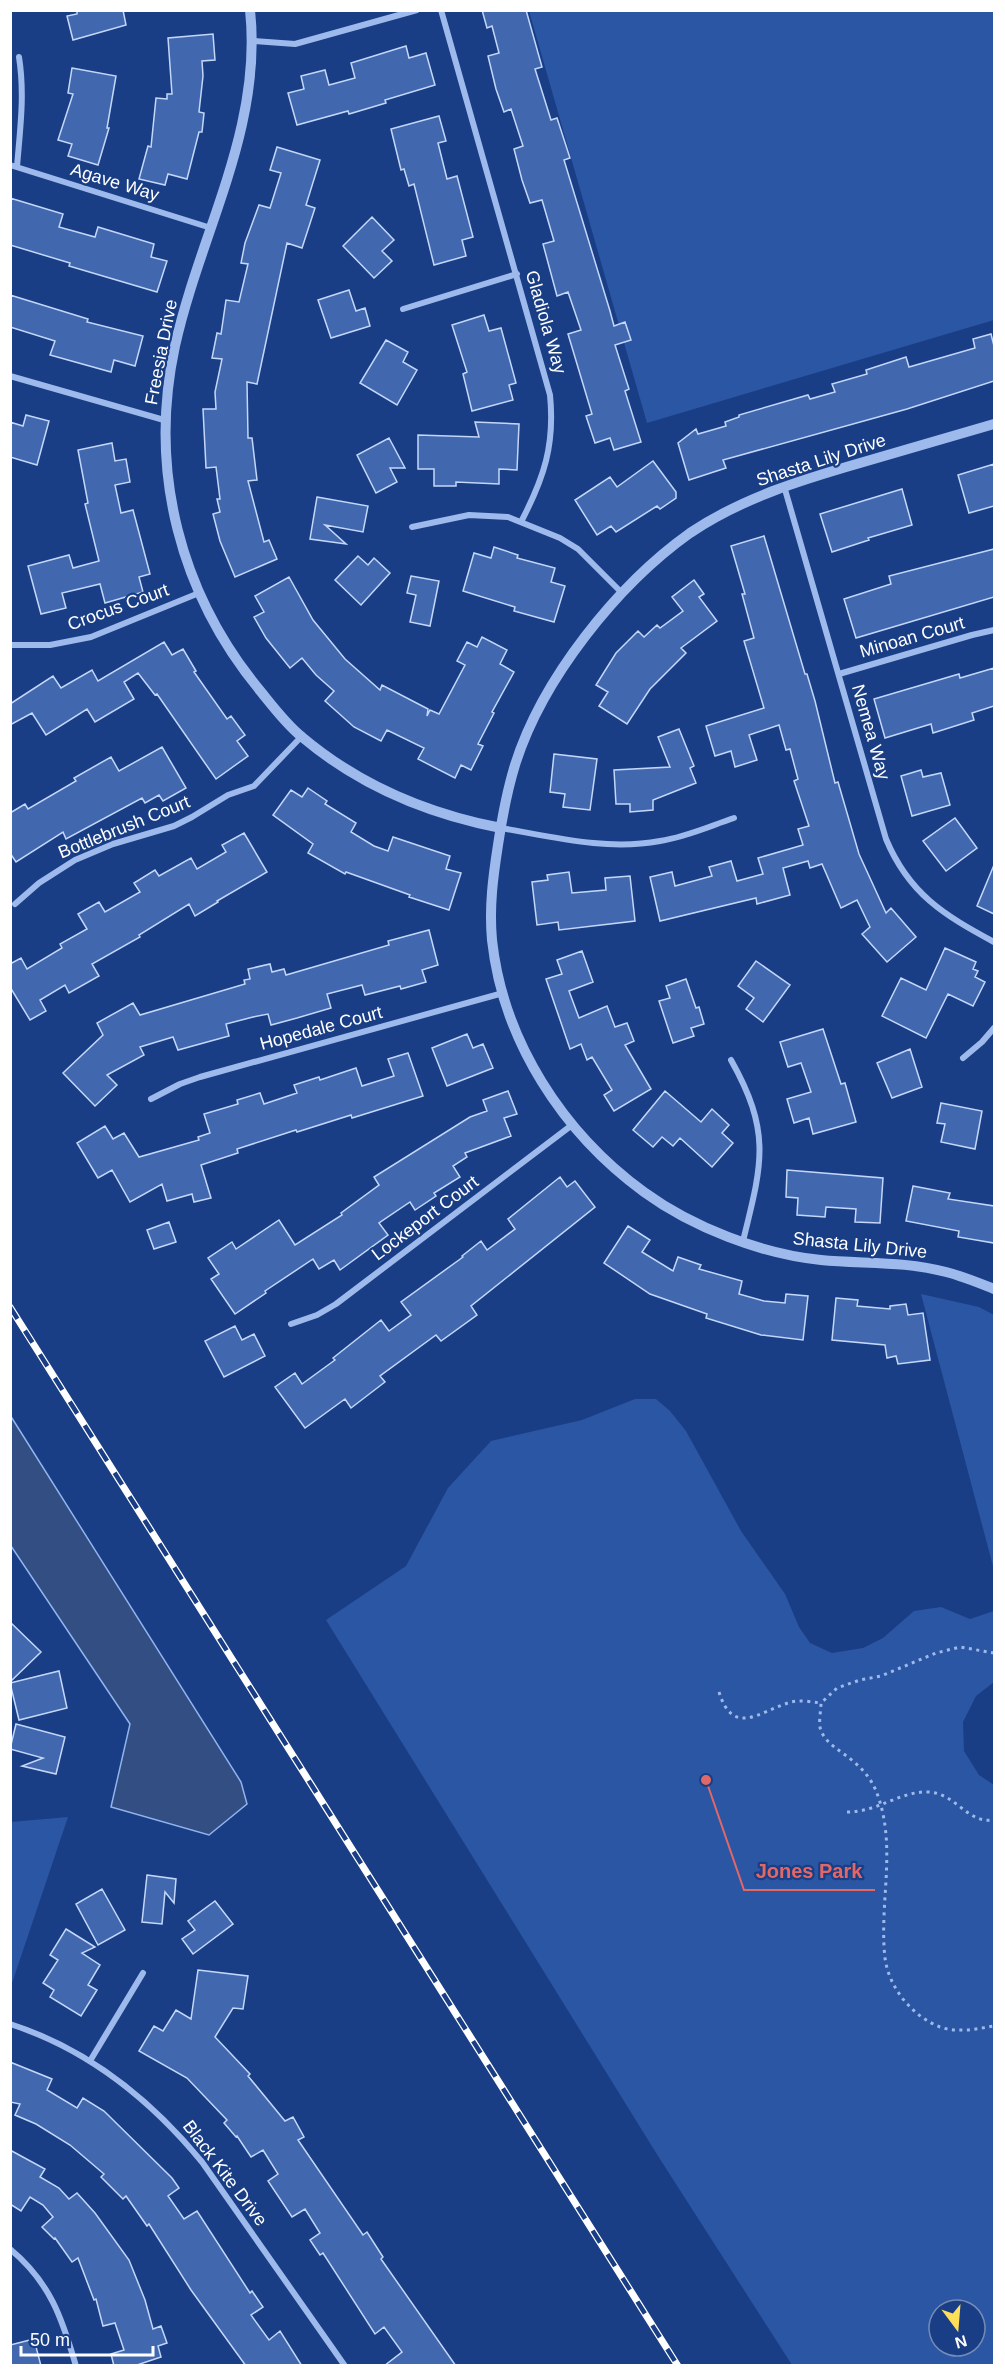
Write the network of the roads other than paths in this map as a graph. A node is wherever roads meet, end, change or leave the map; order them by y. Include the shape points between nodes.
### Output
1 (250, 10) edge
2 (417, 10) edge
3 (441, 10) edge
4 (253, 41) junction
5 (19, 57) dead end
6 (14, 166) edge
7 (211, 228) junction
8 (517, 274) junction
9 (403, 309) dead end
10 (10, 376) edge
11 (164, 420) junction
12 (994, 424) edge
13 (784, 486) junction
14 (521, 522) junction
15 (412, 527) dead end
16 (621, 592) junction
17 (199, 593) junction
18 (994, 630) edge
19 (10, 645) edge
20 (839, 675) junction
21 (301, 737) junction
22 (734, 818) dead end
23 (501, 828) junction
24 (15, 904) dead end
25 (994, 942) edge
26 (503, 993) junction
27 (994, 1028) edge
28 (963, 1058) dead end
29 (731, 1060) dead end
30 (151, 1099) dead end
31 (572, 1125) junction
32 (743, 1241) junction
33 (994, 1289) edge
34 (291, 1324) dead end
35 (143, 1973) dead end
36 (10, 2024) edge
37 (90, 2061) junction
38 (10, 2249) edge
39 (76, 2366) edge
40 (345, 2366) edge

1 - 4 street, Freesia Drive
2 - 4 street via 295,44
3 - 8 street, Gladiola Way
4 - 7 street, Freesia Drive via 238,145
5 - 6 street via 24,84
6 - 7 street, Agave Way
7 - 11 street, Freesia Drive via 180,327
8 - 9 street
8 - 14 street, Gladiola Way via 545,375 552,416 548,456
10 - 11 street
11 - 17 street, Freesia Drive via 169,492 177,530
12 - 13 street, Shasta Lily Drive
13 - 16 street, Shasta Lily Drive via 743,503 688,535
13 - 20 street, Nemea Way
14 - 15 street via 470,515
14 - 16 street via 578,549
16 - 23 street, Shasta Lily Drive via 572,654 534,720 516,761
17 - 19 street, Crocus Court via 91,637 50,645
17 - 21 street, Freesia Drive via 245,673
18 - 20 street, Minoan Court
20 - 25 street, Nemea Way via 893,857 930,903
21 - 23 street, Freesia Drive via 388,793 443,814
21 - 24 street, Bottlebrush Court via 254,786 228,795 174,826 75,860
22 - 23 street via 678,838 628,845
23 - 26 street, Shasta Lily Drive via 490,895 496,964
26 - 30 street, Hopedale Court via 200,1077
26 - 31 street, Shasta Lily Drive via 534,1069
27 - 28 street
29 - 32 street via 754,1107 760,1145 757,1184
31 - 32 street, Shasta Lily Drive via 615,1170 645,1193 677,1214
31 - 34 street, Lockeport Court via 336,1304
32 - 33 street, Shasta Lily Drive via 782,1254 819,1260 905,1265 946,1272
35 - 37 street
36 - 37 street, Black Kite Drive
37 - 40 street, Black Kite Drive via 144,2101 202,2162
38 - 39 street via 51,2294

